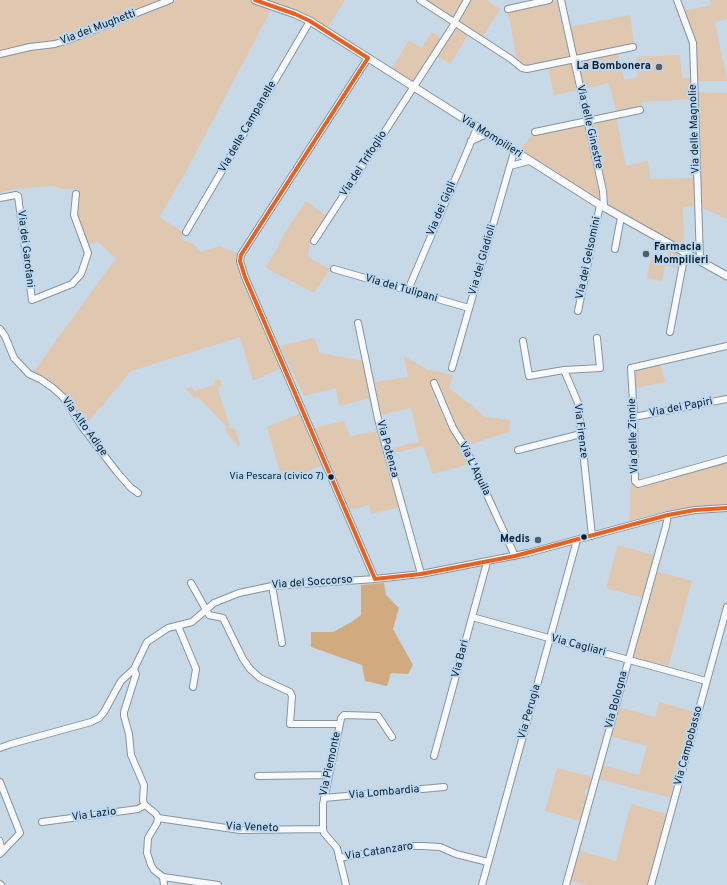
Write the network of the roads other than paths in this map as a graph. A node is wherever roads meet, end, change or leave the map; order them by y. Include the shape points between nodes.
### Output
1 (170, 0) edge
2 (255, 0) edge
3 (420, 0) edge
4 (467, 0) edge
5 (550, 0) edge
6 (561, 0) edge
7 (677, 0) edge
8 (508, 9) dead end
9 (310, 21) junction
10 (455, 23) junction
11 (633, 47) dead end
12 (0, 54) edge
13 (368, 58) junction
14 (574, 59) junction
15 (414, 87) junction
16 (640, 110) dead end
17 (588, 121) junction
18 (477, 128) junction
19 (535, 132) dead end
20 (487, 134) junction
21 (471, 140) junction
22 (514, 152) junction
23 (529, 161) junction
24 (510, 166) junction
25 (76, 194) dead end
26 (0, 198) edge
27 (602, 206) junction
28 (621, 217) junction
29 (186, 232) dead end
30 (314, 241) dead end
31 (615, 250) dead end
32 (685, 253) junction
33 (700, 261) junction
34 (334, 269) dead end
35 (727, 276) edge
36 (408, 290) junction
37 (469, 308) junction
38 (578, 311) dead end
39 (358, 323) dead end
40 (0, 330) edge
41 (670, 332) dead end
42 (597, 338) dead end
43 (523, 342) dead end
44 (727, 346) edge
45 (452, 368) dead end
46 (564, 370) junction
47 (434, 383) dead end
48 (727, 399) edge
49 (634, 417) junction
50 (581, 434) junction
51 (518, 450) dead end
52 (727, 459) edge
53 (138, 493) dead end
54 (727, 508) edge
55 (668, 514) junction
56 (592, 536) junction
57 (577, 540) junction
58 (515, 556) junction
59 (487, 561) junction
60 (421, 574) junction
61 (375, 579) junction
62 (191, 583) dead end
63 (272, 586) junction
64 (727, 607) edge
65 (206, 610) junction
66 (472, 617) junction
67 (178, 626) junction
68 (550, 639) junction
69 (282, 643) dead end
70 (628, 660) junction
71 (134, 669) junction
72 (706, 681) junction
73 (193, 687) dead end
74 (340, 724) junction
75 (392, 737) dead end
76 (0, 748) edge
77 (434, 756) dead end
78 (329, 775) junction
79 (258, 776) dead end
80 (0, 782) edge
81 (444, 787) dead end
82 (324, 798) junction
83 (145, 805) junction
84 (158, 818) junction
85 (42, 822) dead end
86 (323, 829) junction
87 (0, 840) edge
88 (1, 853) edge
89 (339, 858) junction
90 (488, 862) junction
91 (163, 877) junction
92 (164, 885) edge
93 (218, 885) edge
94 (346, 885) edge
95 (482, 885) edge
96 (566, 885) edge
97 (651, 885) edge

1 - 12 street, Via dei Mughetti via 68,40
2 - 9 street, Via Mompilieri
3 - 10 street
4 - 10 street, Via del Trifoglio
5 - 8 street
6 - 14 street, Via delle Ginestre
7 - 33 street, Via delle Magnolie via 693,43
9 - 13 street, Via Mompilieri
9 - 29 street, Via delle Campanelle
10 - 14 street via 522,68
10 - 15 street, Via del Trifoglio
11 - 14 street
13 - 15 street, Via Mompilieri
13 - 61 street via 240,260 245,277
14 - 17 street, Via delle Ginestre
15 - 18 street, Via Mompilieri
15 - 30 street, Via del Trifoglio
16 - 17 street
17 - 19 street
17 - 27 street, Via delle Ginestre via 603,191
18 - 20 street, Via Mompilieri
18 - 21 street, Via dei Gigli
20 - 21 street
20 - 22 street, Via Mompilieri
21 - 36 street, Via dei Gigli
22 - 23 street, Via Mompilieri
22 - 24 street, Via dei Gladioli
23 - 24 street
23 - 27 street, Via Mompilieri
24 - 37 street, Via dei Gladioli
25 - 26 street, Via dei Garofani via 74,215 88,253 81,274 72,284 32,300 18,196
27 - 28 street, Via Mompilieri
27 - 38 street, Via dei Gelsomini
28 - 31 street
28 - 32 street, Via Mompilieri
32 - 33 street, Via Mompilieri
32 - 41 street
33 - 35 street, Via Mompilieri
34 - 36 street, Via dei Tulipani
36 - 37 street, Via dei Tulipani
37 - 45 street, Via dei Gladioli
39 - 60 street, Via Potenza via 378,419
40 - 53 street, Via Alto Adige via 14,358 29,374 49,385 63,397 117,472
42 - 46 street via 600,368
43 - 46 street via 529,376
44 - 49 street, Via delle Zinnie via 631,368
46 - 50 street, Via Firenze via 578,403
47 - 58 street, Via L'Aquila
48 - 49 street, Via dei Papiri
49 - 52 street, Via delle Zinnie via 635,481 638,484
50 - 51 street
50 - 56 street, Via Firenze
54 - 55 street, Via del Soccorso
55 - 56 street, Via del Soccorso
55 - 70 street, Via Bologna
56 - 57 street, Via del Soccorso
57 - 58 street, Via del Soccorso
57 - 68 street, Via Perugia
58 - 59 street, Via del Soccorso
59 - 60 street, Via del Soccorso
59 - 66 street, Via Bari
60 - 61 street, Via del Soccorso
61 - 63 street, Via del Soccorso
62 - 65 street
63 - 65 street, Via del Soccorso via 238,592 214,603
63 - 69 street
64 - 72 street, Via Campobasso
65 - 67 street, Via del Soccorso via 192,622
65 - 74 street, Via Piemonte via 209,615 222,618 250,669 260,678 290,692 290,724
66 - 68 street, Via Cagliari
66 - 77 street, Via Bari
67 - 71 street, Via del Soccorso via 168,628 147,642
67 - 73 street via 196,669
68 - 70 street, Via Cagliari
68 - 90 street, Via Perugia
70 - 72 street, Via Cagliari
70 - 96 street, Via Bologna
71 - 76 street, Via del Soccorso via 121,681 99,718
71 - 83 street via 136,674 124,712 132,755 144,785
72 - 97 street, Via Campobasso
74 - 75 street via 344,715 378,716
74 - 78 street, Via Piemonte
78 - 79 street
78 - 82 street, Via Piemonte
80 - 88 street via 20,832
81 - 82 street, Via Lombardia
82 - 86 street, Via Piemonte
83 - 84 street
83 - 85 street, Via Lazio via 138,809
84 - 86 street, Via Veneto via 240,830
84 - 91 street via 148,838 147,853 154,870
86 - 89 street via 337,848
87 - 88 street
89 - 90 street, Via Catanzaro via 423,846 440,847
89 - 94 street
90 - 95 street, Via Perugia
91 - 92 street
91 - 93 street

